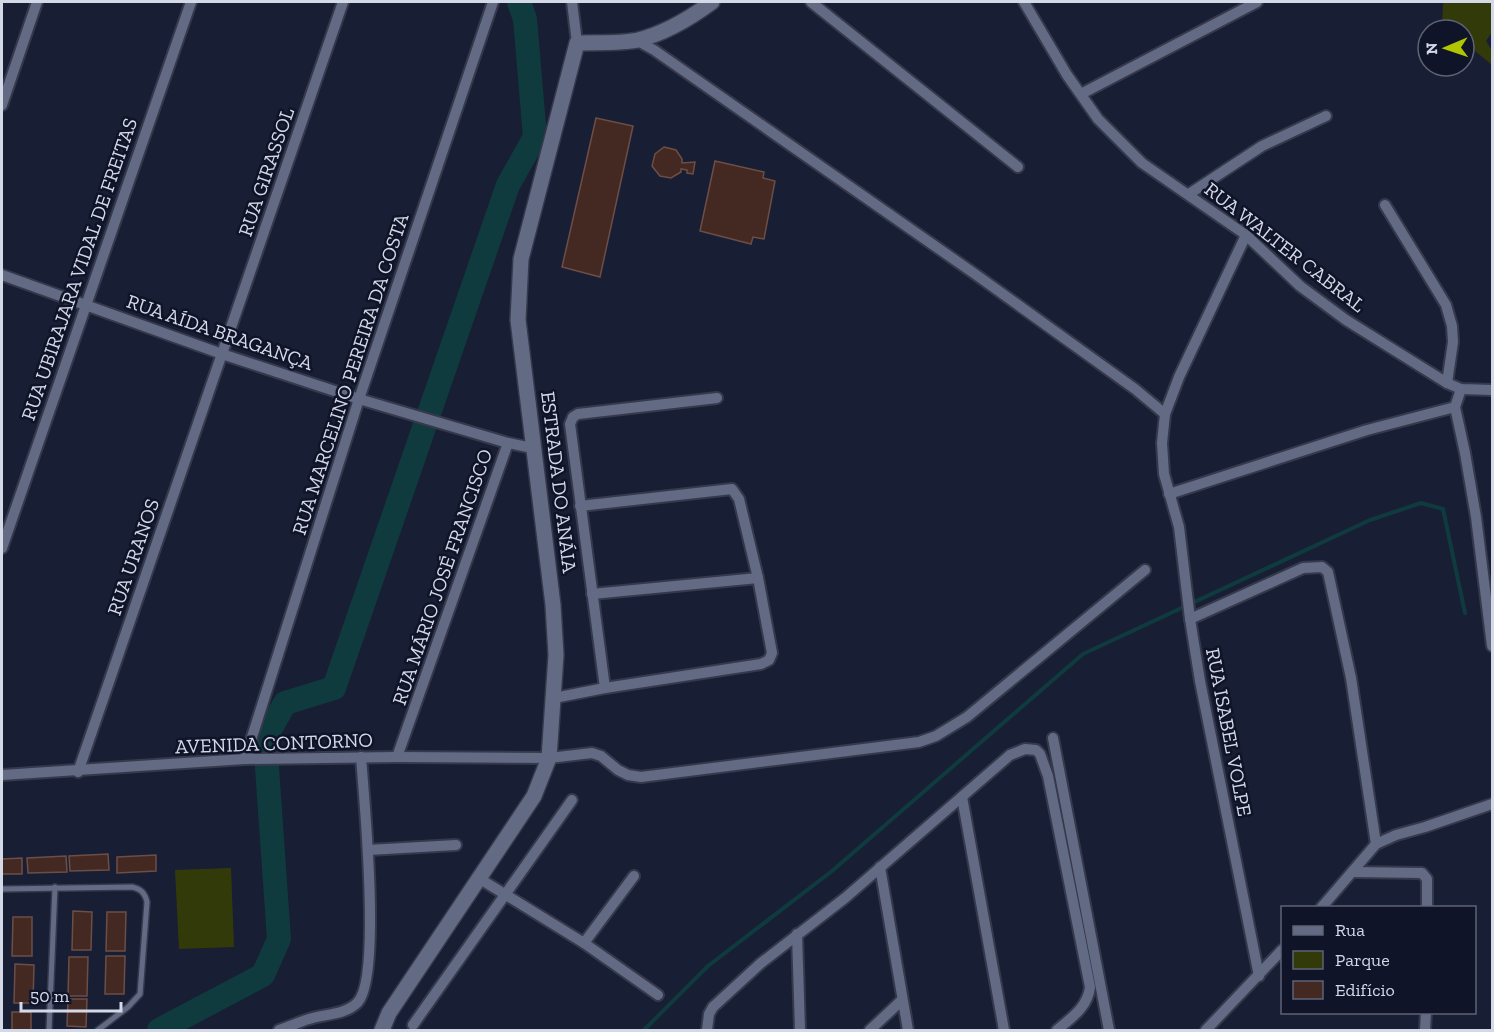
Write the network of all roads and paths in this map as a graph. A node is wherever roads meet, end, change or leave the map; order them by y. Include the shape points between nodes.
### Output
1 (37, 2) edge
2 (191, 2) edge
3 (343, 2) edge
4 (493, 2) edge
5 (572, 2) edge
6 (712, 2) edge
7 (811, 2) edge
8 (1024, 2) edge
9 (1257, 2) edge
10 (636, 40) junction
11 (577, 43) junction
12 (1081, 94) junction
13 (2, 105) edge
14 (1326, 116) dead end
15 (1018, 167) dead end
16 (1189, 194) junction
17 (1385, 206) dead end
18 (1246, 235) junction
19 (2, 275) edge
20 (86, 304) junction
21 (222, 354) junction
22 (1447, 383) junction
23 (1461, 389) junction
24 (1492, 390) edge
25 (717, 398) dead end
26 (359, 399) junction
27 (1455, 407) junction
28 (1165, 414) junction
29 (508, 443) junction
30 (532, 448) junction
31 (1170, 494) junction
32 (580, 506) junction
33 (2, 548) edge
34 (1145, 570) dead end
35 (758, 579) junction
36 (592, 594) junction
37 (1190, 619) junction
38 (1492, 646) edge
39 (605, 688) junction
40 (554, 698) junction
41 (1053, 738) dead end
42 (361, 757) junction
43 (398, 757) junction
44 (549, 758) junction
45 (248, 759) junction
46 (78, 772) junction
47 (2, 775) edge
48 (962, 797) junction
49 (572, 800) dead end
50 (1492, 804) edge
51 (1376, 844) junction
52 (456, 845) dead end
53 (368, 850) junction
54 (880, 867) junction
55 (1354, 872) junction
56 (634, 876) dead end
57 (480, 879) junction
58 (55, 887) junction
59 (2, 890) edge
60 (506, 894) junction
61 (1323, 906) edge
62 (1427, 906) edge
63 (797, 934) junction
64 (584, 943) junction
65 (1281, 951) edge
66 (1259, 976) junction
67 (658, 995) dead end
68 (902, 1000) junction
69 (1426, 1014) edge
70 (413, 1025) dead end
71 (49, 1030) edge
72 (98, 1030) edge
73 (279, 1030) edge
74 (382, 1030) edge
75 (707, 1030) edge
76 (800, 1030) edge
77 (870, 1030) edge
78 (908, 1030) edge
79 (1004, 1030) edge
80 (1057, 1030) edge
81 (1109, 1030) edge
82 (1206, 1030) edge
83 (1425, 1030) edge

1 - 13 street
2 - 20 street, RUA UBIRAJARA VIDAL DE FREITAS
3 - 21 street, RUA GIRASSOL
4 - 26 street, RUA MARCELINO PEREIRA DA COSTA
5 - 11 street
6 - 10 street via 663,32
7 - 15 street
8 - 12 street, RUA WALTER CABRAL
9 - 12 street
10 - 11 street
10 - 28 street via 975,274
11 - 30 street, ESTRADA DO ANÁIA via 521,259 518,320
12 - 16 street, RUA WALTER CABRAL via 1098,119 1142,162
14 - 16 street via 1262,146
16 - 18 street, RUA WALTER CABRAL
17 - 22 street via 1446,305 1453,334
18 - 22 street, RUA WALTER CABRAL via 1300,286 1346,320
18 - 28 street, RUA ISABEL VOLPE
19 - 20 street, RUA AÍDA BRAGANÇA
20 - 21 street, RUA AÍDA BRAGANÇA
20 - 33 street, RUA UBIRAJARA VIDAL DE FREITAS
21 - 26 street, RUA AÍDA BRAGANÇA
21 - 46 street, RUA URANOS
22 - 23 street, RUA WALTER CABRAL
23 - 24 street, RUA WALTER CABRAL
23 - 27 street
25 - 32 street via 573,417 570,424
26 - 29 street, RUA AÍDA BRAGANÇA
26 - 45 street, RUA MARCELINO PEREIRA DA COSTA
27 - 31 street via 1367,430
27 - 38 street via 1476,517
28 - 31 street, RUA ISABEL VOLPE via 1163,466
29 - 30 street, RUA AÍDA BRAGANÇA
29 - 43 street, RUA MÁRIO JOSÉ FRANCISCO
30 - 40 street, ESTRADA DO ANÁIA via 553,605
31 - 37 street, RUA ISABEL VOLPE via 1179,527
32 - 35 street via 732,489 740,499
32 - 36 street
34 - 44 street, AVENIDA CONTORNO via 967,717 919,742 641,777 618,770 592,753
35 - 36 street
35 - 39 street via 772,653 769,660
36 - 39 street
37 - 51 street via 1303,568 1322,567 1328,572 1351,678
37 - 66 street, RUA ISABEL VOLPE
39 - 40 street
40 - 44 street, ESTRADA DO ANÁIA
41 - 81 street
42 - 43 street, AVENIDA CONTORNO
42 - 45 street, AVENIDA CONTORNO
42 - 53 street
43 - 44 street, AVENIDA CONTORNO
44 - 57 street, ESTRADA DO ANÁIA via 534,796
45 - 46 street, AVENIDA CONTORNO
46 - 47 street, AVENIDA CONTORNO
48 - 54 street
48 - 79 street
48 - 80 street via 1010,755 1025,749 1040,754 1090,987 1084,1004
49 - 60 street
50 - 51 street
51 - 55 street
52 - 53 street
53 - 73 street via 371,890 363,996 344,1011
54 - 63 street
54 - 68 street
55 - 61 street
55 - 62 street via 1422,873 1427,879
56 - 64 street
57 - 60 street
57 - 74 street, ESTRADA DO ANÁIA via 389,1013
58 - 59 lane
58 - 71 lane
58 - 72 lane via 132,887 146,895 140,994
60 - 64 street
60 - 70 street
63 - 75 street via 713,1008
63 - 76 street
64 - 67 street
65 - 66 street
66 - 82 street
68 - 77 street
68 - 78 street
69 - 83 street

